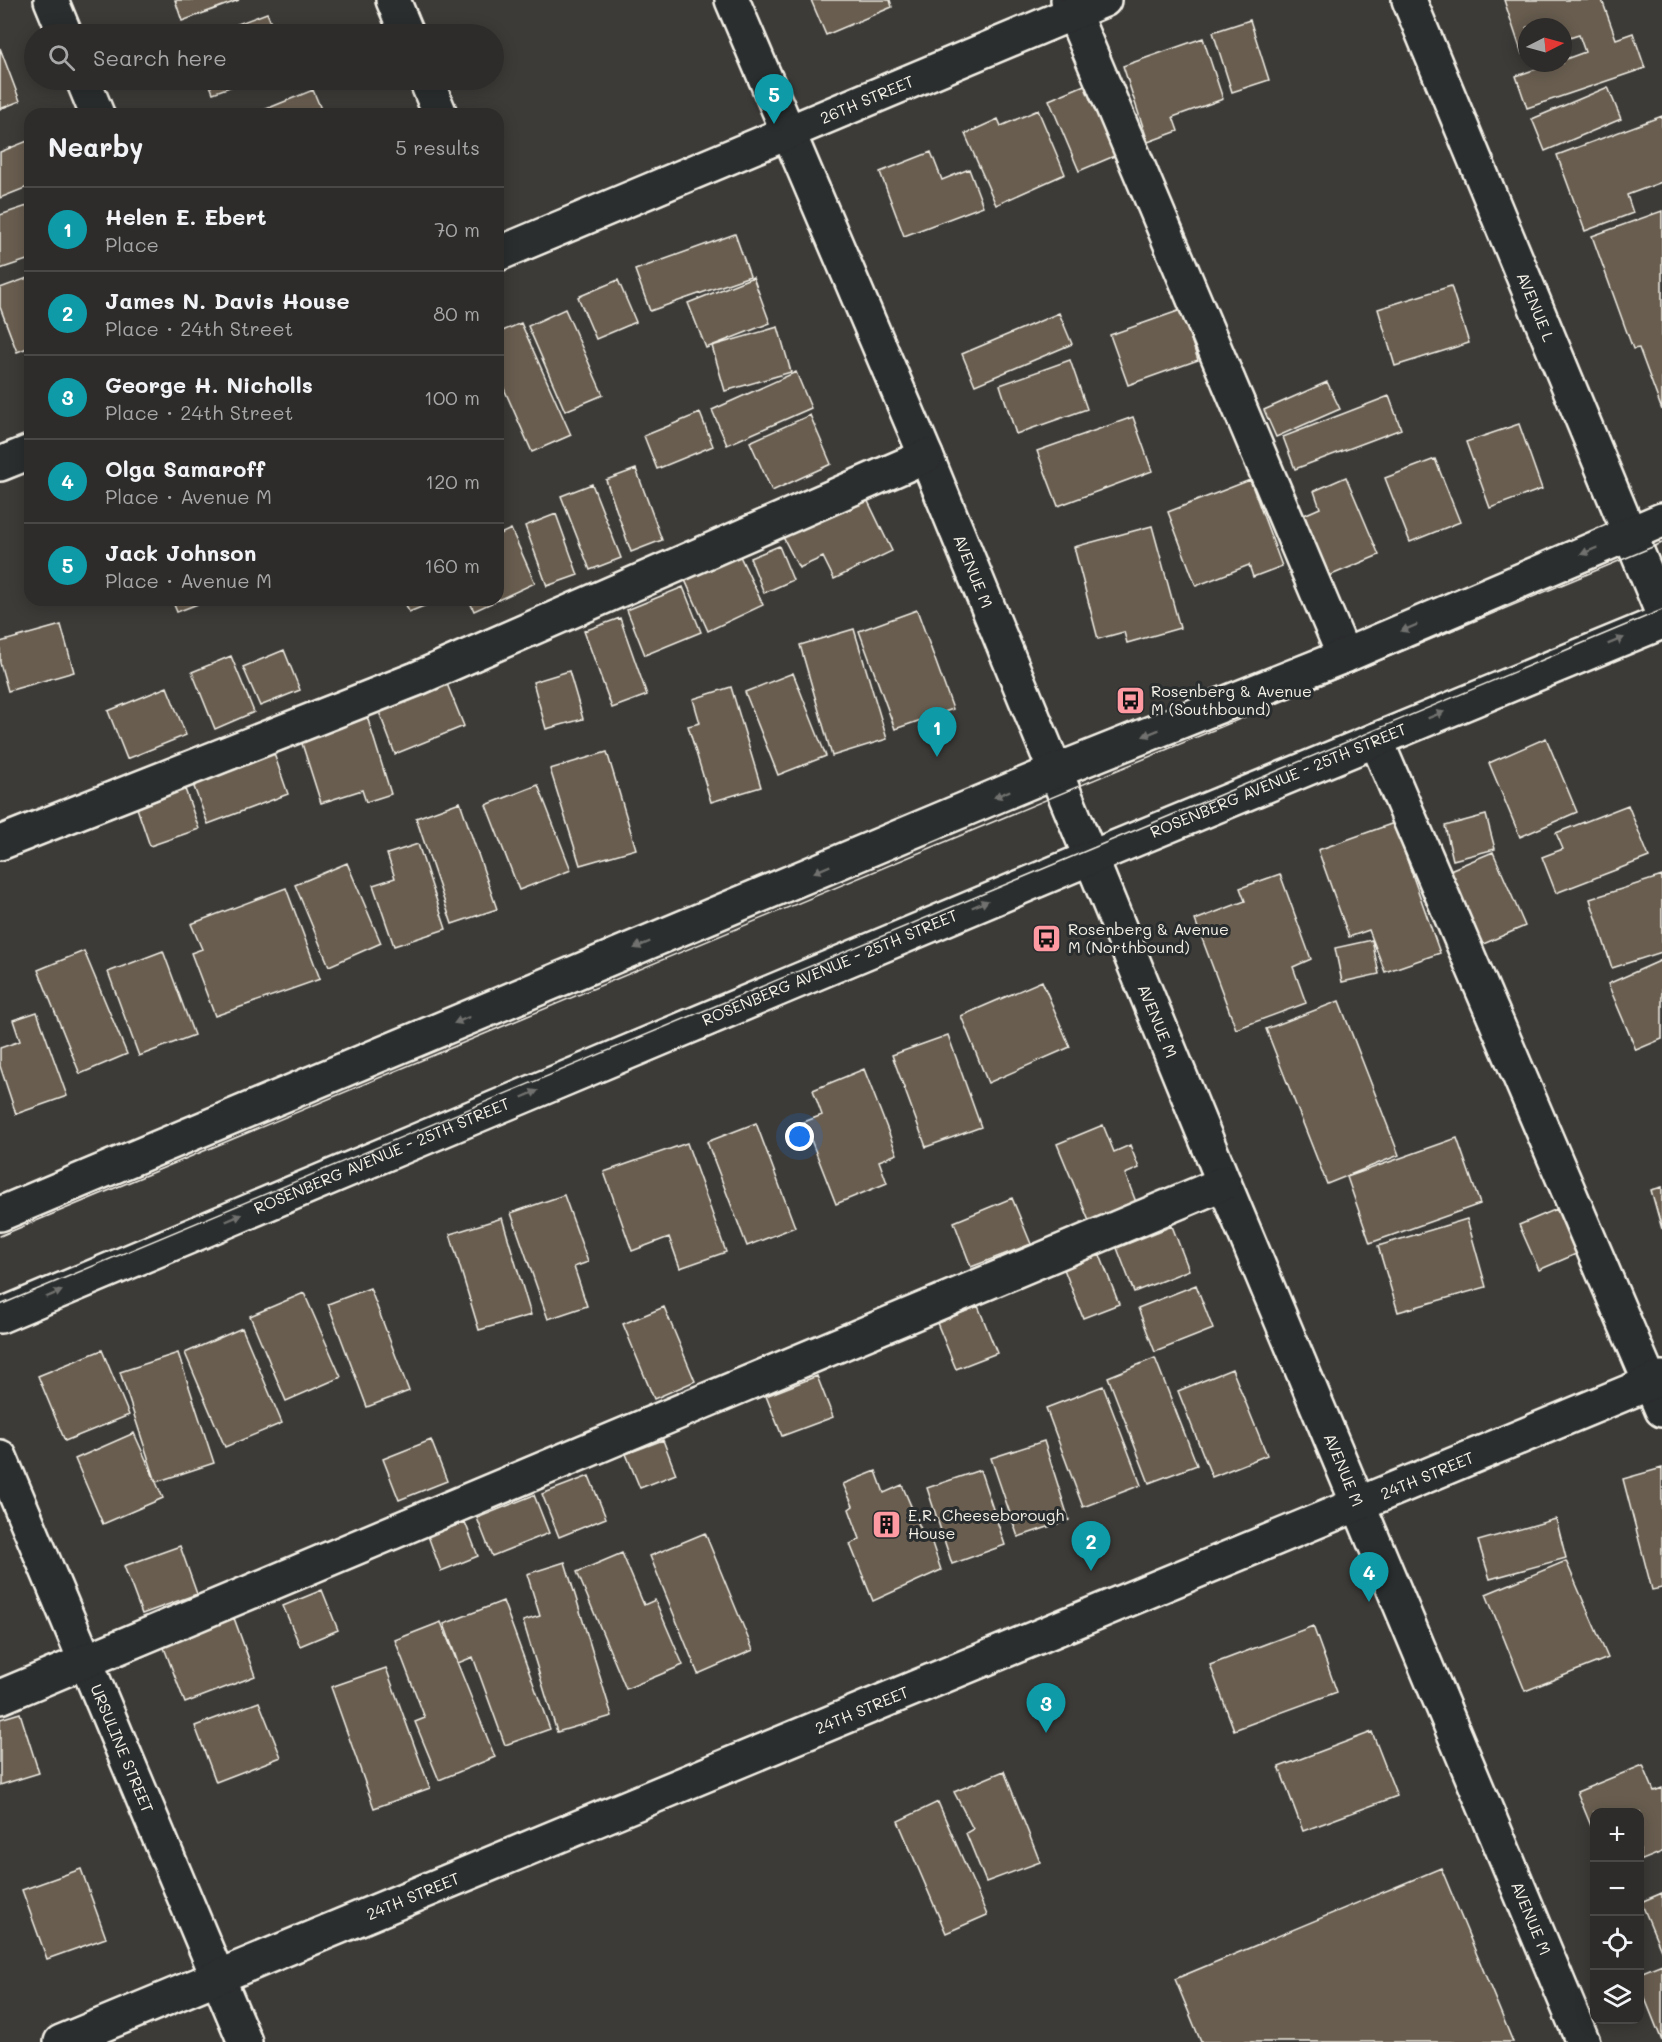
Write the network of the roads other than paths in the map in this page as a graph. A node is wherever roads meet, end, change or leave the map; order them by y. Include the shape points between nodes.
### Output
1 (51, 0) edge
2 (393, 0) edge
3 (732, 0) edge
4 (1104, 0) edge
5 (1408, 0) edge
6 (1070, 6) edge
7 (61, 24) edge
8 (403, 24) edge
9 (87, 90) edge
10 (430, 90) edge
11 (95, 108) edge
12 (438, 108) edge
13 (788, 132) junction
14 (504, 250) edge
15 (24, 454) edge
16 (926, 456) junction
17 (0, 464) edge
18 (1662, 520) edge
19 (1630, 533) junction
20 (1662, 612) edge
21 (1662, 622) edge
22 (1344, 656) junction
23 (1376, 740) junction
24 (1056, 771) junction
25 (0, 843) edge
26 (1090, 858) junction
27 (1224, 1183) junction
28 (0, 1214) edge
29 (0, 1316) edge
30 (1658, 1390) edge
31 (0, 1456) edge
32 (1360, 1503) junction
33 (85, 1661) junction
34 (0, 1697) edge
35 (218, 1977) junction
36 (61, 2042) edge
37 (245, 2042) edge
38 (1583, 2042) edge

1 - 7 street
2 - 8 street
3 - 13 street, AVENUE M
4 - 6 street, 26TH STREET
5 - 19 street, AVENUE L
6 - 13 street, 26TH STREET
6 - 22 street
9 - 11 street
10 - 12 street
13 - 14 street, 26TH STREET
13 - 16 street, AVENUE M
15 - 17 street
16 - 24 street, AVENUE M
16 - 25 street via 416,678
18 - 19 street
19 - 20 street, AVENUE L
19 -> 22 street
23 -> 21 street, ROSENBERG AVENUE - 25TH STREET
22 -> 24 street
23 - 26 street, ROSENBERG AVENUE - 25TH STREET
23 - 30 street
24 - 26 street, AVENUE M
24 -> 28 street
26 - 27 street, AVENUE M
29 -> 26 street, ROSENBERG AVENUE - 25TH STREET
27 - 32 street, AVENUE M
27 - 33 street
30 - 32 street, 24TH STREET
31 - 33 street, URSULINE STREET
32 - 35 street, 24TH STREET
32 - 38 street, AVENUE M
33 - 34 street
33 - 35 street, URSULINE STREET
35 - 36 street, 24TH STREET
35 - 37 street, URSULINE STREET

